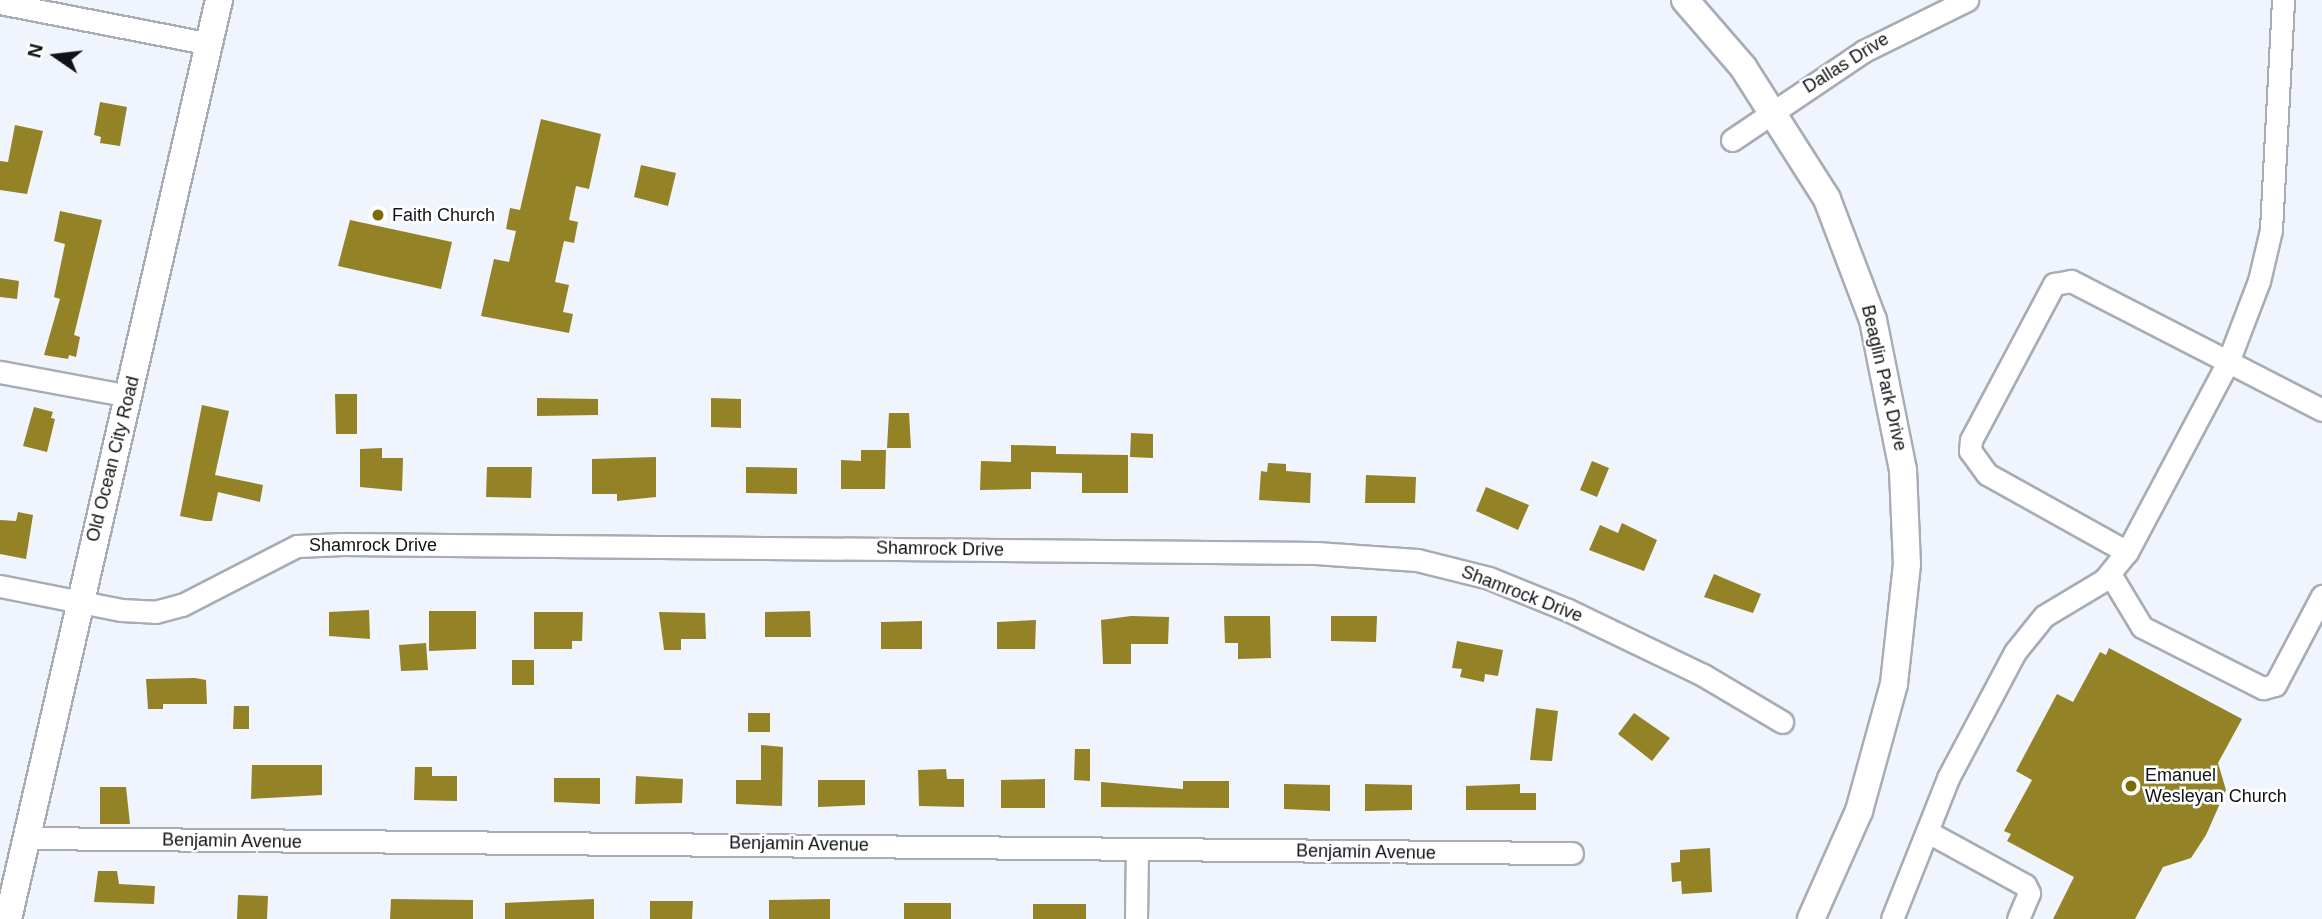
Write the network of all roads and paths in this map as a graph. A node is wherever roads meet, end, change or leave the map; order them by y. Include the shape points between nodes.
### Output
1 (219, 0) edge
2 (1685, 0) edge
3 (1967, 0) edge
4 (2283, 0) edge
5 (0, 3) edge
6 (206, 43) junction
7 (1774, 110) junction
8 (1732, 140) dead end
9 (2228, 362) junction
10 (0, 372) edge
11 (129, 396) junction
12 (2322, 410) edge
13 (2127, 552) junction
14 (2110, 574) junction
15 (0, 586) edge
16 (2322, 596) edge
17 (78, 602) junction
18 (1782, 722) dead end
19 (1928, 832) junction
20 (26, 838) junction
21 (1138, 849) junction
22 (1572, 853) dead end
23 (5, 917) edge
24 (1136, 919) edge
25 (1811, 919) edge
26 (1892, 919) edge
27 (2018, 919) edge

1 - 6 main road, Old Ocean City Road
2 - 7 main road, Beaglin Park Drive
3 - 7 street, Dallas Drive via 1883,40
4 - 9 street via 2271,230 2259,281
5 - 6 street
6 - 11 main road, Old Ocean City Road
7 - 8 street, Dallas Drive
7 - 25 main road, Beaglin Park Drive via 1827,199 1861,281 1896,416 1906,516 1904,607 1885,726 1858,811
9 - 12 street
9 - 13 street
9 - 13 street via 2071,281 2054,284 2049,290 1971,440 1970,451 1987,474
10 - 11 street
11 - 17 main road, Old Ocean City Road
13 - 14 street
14 - 16 street via 2142,627 2263,688 2275,685
14 - 19 street via 2044,615 2015,652 1948,778
15 - 17 street, Shamrock Drive
17 - 18 street, Shamrock Drive via 155,612 182,605 297,546 1316,553 1417,560 1489,579 1603,625 1703,675
17 - 20 main road, Old Ocean City Road
19 - 26 street
19 - 27 street via 2025,886 2029,893
20 - 21 street, Benjamin Avenue
20 - 23 main road, Old Ocean City Road
21 - 22 street, Benjamin Avenue
21 - 24 street

